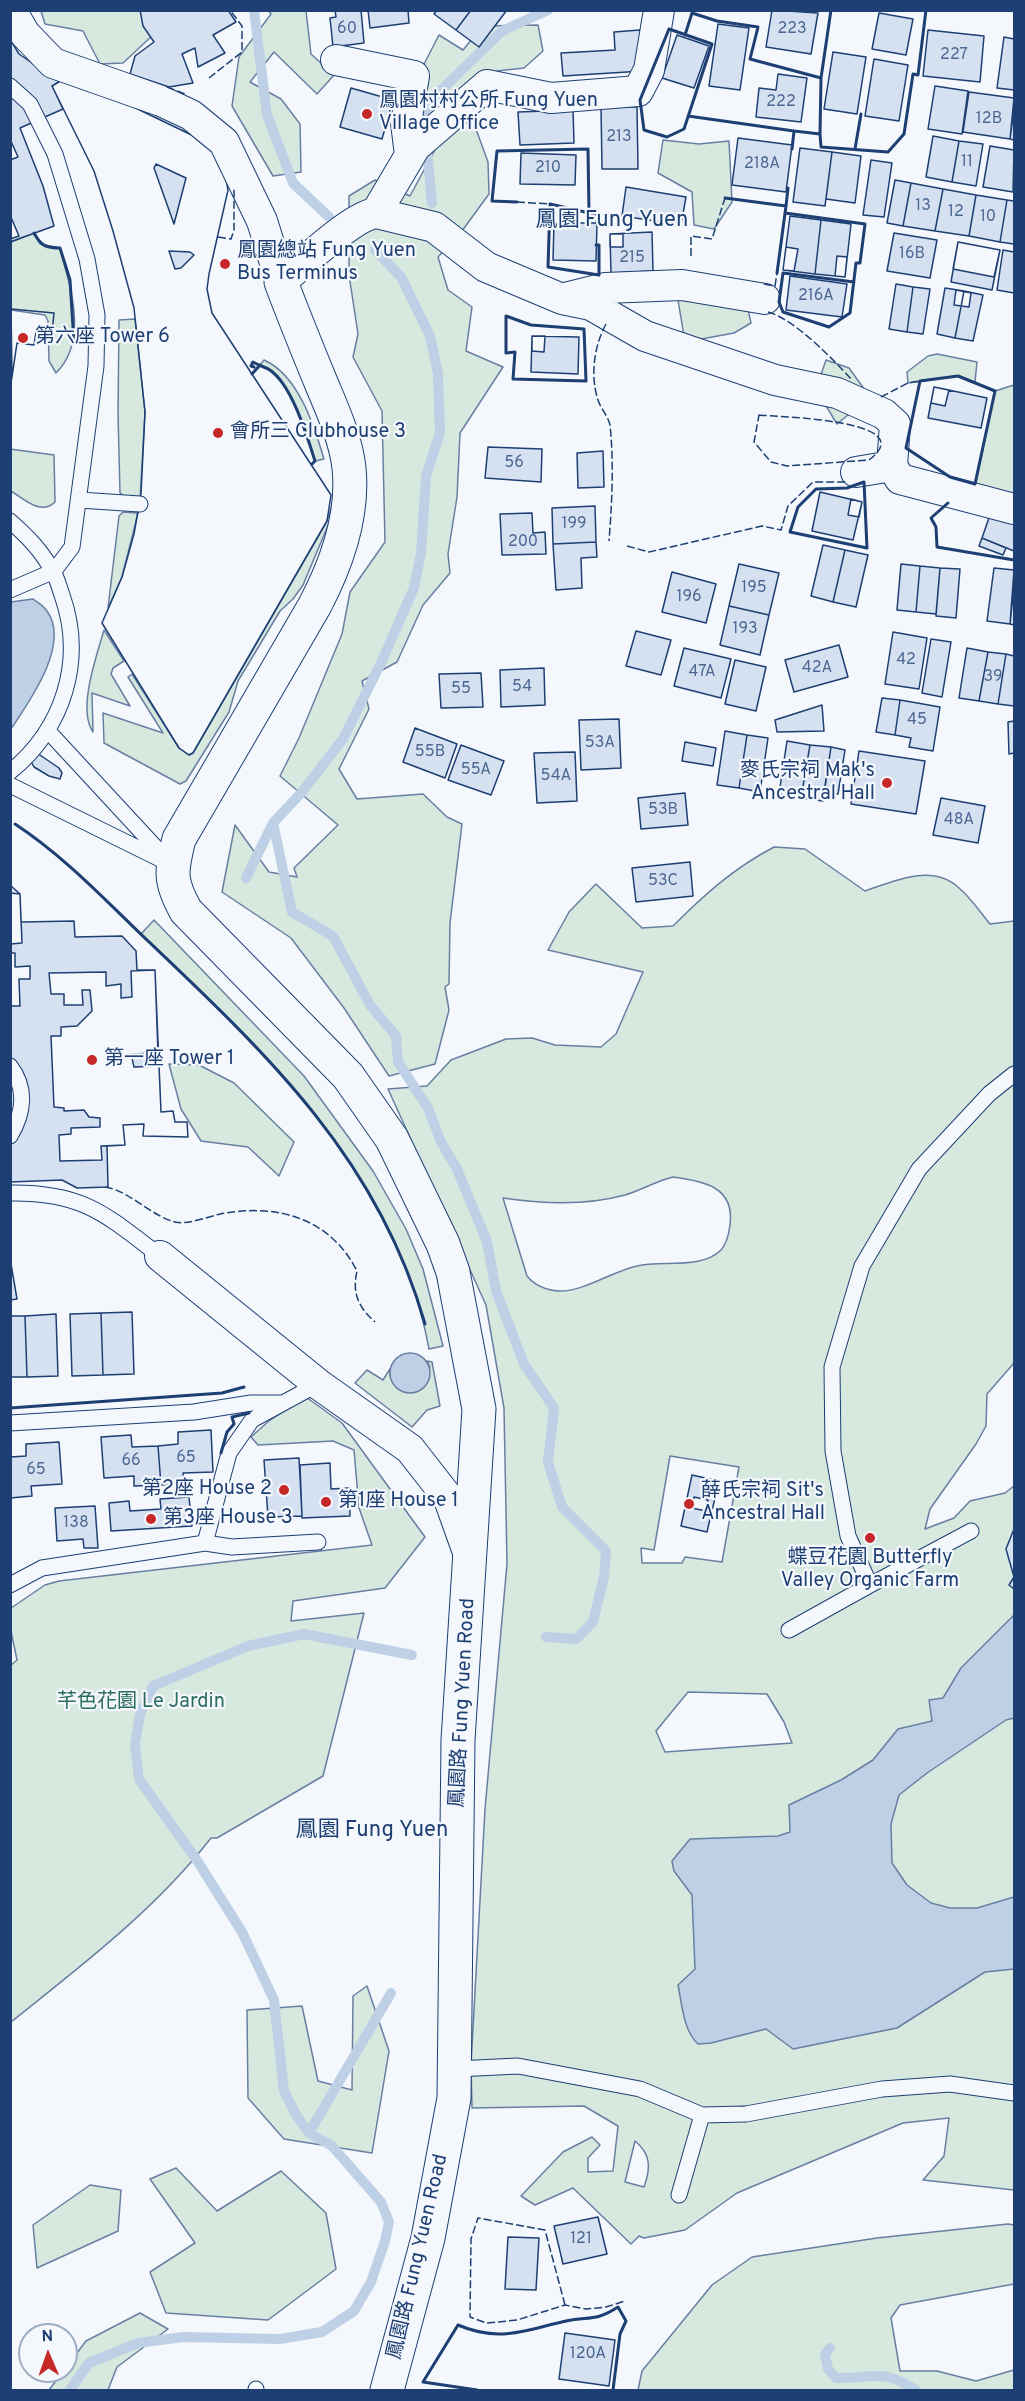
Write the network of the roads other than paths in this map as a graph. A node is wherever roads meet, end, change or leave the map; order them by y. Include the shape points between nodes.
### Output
1 (11, 10) edge
2 (659, 10) edge
3 (336, 60) dead end
4 (10, 86) edge
5 (418, 144) junction
6 (376, 213) junction
7 (281, 282) junction
8 (562, 299) junction
9 (765, 299) dead end
10 (892, 466) junction
11 (856, 472) dead end
12 (79, 500) junction
13 (140, 504) dead end
14 (1014, 509) edge
15 (10, 521) edge
16 (54, 571) junction
17 (10, 590) edge
18 (48, 731) junction
19 (10, 772) edge
20 (10, 785) edge
21 (172, 865) junction
22 (10, 1066) edge
23 (1014, 1074) edge
24 (10, 1136) edge
25 (10, 1193) edge
26 (160, 1256) joint
27 (318, 1383) junction
28 (282, 1403) junction
29 (10, 1423) edge
30 (971, 1531) dead end
31 (318, 1542) dead end
32 (205, 1543) junction
33 (471, 1560) junction
34 (10, 1585) edge
35 (870, 1585) junction
36 (789, 1630) dead end
37 (456, 2069) junction
38 (1014, 2092) edge
39 (702, 2115) junction
40 (679, 2195) dead end
41 (387, 2391) edge

1 - 7 street via 25,34 53,63 161,101 191,115 224,142 262,221
2 - 5 street via 649,70 638,91 551,98 487,85
3 - 5 street via 414,76 406,123
4 - 12 lane via 30,104 55,154 87,259 95,304 96,366
5 - 6 street
6 - 7 street via 346,229
6 - 8 street via 434,227 486,267
7 - 21 street via 342,439 349,467 345,528 328,581 178,839
8 - 9 street via 605,288 682,285
8 - 10 street via 591,305 645,336 775,380 837,393 884,414 896,424
10 - 11 street
10 - 14 street via 900,479
12 - 13 lane
12 - 16 lane via 72,547
15 - 16 lane via 34,543
16 - 17 lane
16 - 18 lane via 71,620 73,655 65,697
18 - 19 lane via 27,759
18 - 21 lane
20 - 21 lane
21 - 33 street via 175,891 186,910 342,1069 376,1113 444,1244 479,1409
22 - 24 lane via 20,1085 22,1103 19,1121
23 - 35 lane via 989,1094 919,1169 862,1266 832,1367 833,1451 848,1536
25 - 26 lane via 62,1196 104,1213
26 - 27 street, 鳳園路 Fung Yuen Road
27 - 28 lane
27 - 33 street, 鳳園路 Fung Yuen Road via 410,1449 449,1499
28 - 29 lane via 251,1403 175,1414
28 - 32 lane via 252,1420 229,1453
30 - 35 lane
31 - 32 lane via 232,1547
32 - 34 lane via 42,1568
33 - 37 street, 鳳園路 Fung Yuen Road via 458,1740
35 - 36 lane
37 - 39 lane via 518,2066 640,2089
37 - 41 street, 鳳園路 Fung Yuen Road via 428,2238
38 - 39 lane via 950,2084 882,2089 746,2114
39 - 40 lane

